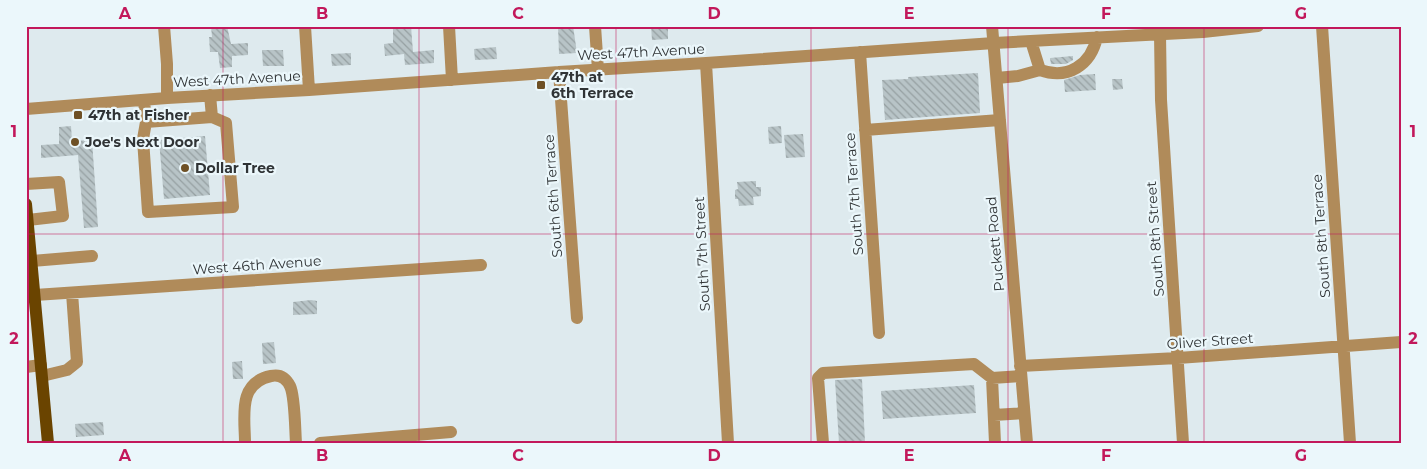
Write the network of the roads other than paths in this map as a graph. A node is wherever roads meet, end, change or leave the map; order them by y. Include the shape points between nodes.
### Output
1 (164, 26) edge
2 (305, 26) edge
3 (449, 26) edge
4 (595, 26) edge
5 (992, 26) edge
6 (1258, 26) edge
7 (1322, 26) edge
8 (1204, 29) edge
9 (1160, 34) junction
10 (1097, 37) junction
11 (1031, 41) junction
12 (994, 43) junction
13 (860, 52) junction
14 (706, 63) junction
15 (598, 70) junction
16 (1040, 70) junction
17 (559, 72) junction
18 (997, 78) junction
19 (452, 80) junction
20 (309, 90) junction
21 (210, 96) junction
22 (167, 98) junction
23 (144, 100) junction
24 (26, 109) edge
25 (212, 117) junction
26 (1000, 120) junction
27 (146, 122) junction
28 (865, 130) junction
29 (26, 184) edge
30 (27, 210) edge
31 (28, 234) edge
32 (92, 256) dead end
33 (32, 261) junction
34 (481, 265) dead end
35 (30, 278) edge
36 (72, 293) junction
37 (35, 295) junction
38 (577, 318) dead end
39 (879, 333) dead end
40 (1401, 342) edge
41 (1343, 346) junction
42 (1178, 358) junction
43 (26, 366) edge
44 (42, 371) junction
45 (1021, 371) junction
46 (992, 378) junction
47 (1024, 413) junction
48 (994, 415) junction
49 (451, 432) dead end
50 (48, 443) edge
51 (245, 443) edge
52 (296, 443) edge
53 (320, 443) edge
54 (728, 443) edge
55 (823, 443) edge
56 (995, 443) edge
57 (1027, 443) edge
58 (1183, 443) edge
59 (1350, 443) edge

1 - 22 street
2 - 20 street
3 - 19 street
4 - 15 street
5 - 12 street, Puckett Road
6 - 8 street, West 47th Avenue
7 - 41 street, South 8th Terrace
8 - 9 street, West 47th Avenue
9 - 10 street, West 47th Avenue
9 - 42 street, South 8th Street via 1161,100
10 - 11 street, West 47th Avenue
10 - 16 street via 1094,50 1078,68 1048,74
11 - 12 street, West 47th Avenue
11 - 16 street
12 - 13 street, West 47th Avenue
12 - 18 street, Puckett Road
13 - 14 street, West 47th Avenue
13 - 28 street, South 7th Terrace
14 - 15 street, West 47th Avenue
14 - 54 street, South 7th Street
15 - 17 street, West 47th Avenue
16 - 18 street
17 - 19 street, West 47th Avenue
17 - 38 street, South 6th Terrace
18 - 26 street, Puckett Road
19 - 20 street, West 47th Avenue
20 - 21 street, West 47th Avenue
21 - 22 street, West 47th Avenue
21 - 25 street
22 - 23 street, West 47th Avenue
23 - 24 street, West 47th Avenue
23 - 27 street
25 - 27 street
25 - 27 street via 226,123 233,207 148,212 143,139
26 - 28 street
26 - 45 street, Puckett Road
28 - 39 street, South 7th Terrace
29 - 30 street via 59,182 63,216
30 - 31 main road
31 - 33 main road
32 - 33 street
33 - 35 main road
34 - 36 street, West 46th Avenue
35 - 37 main road
36 - 37 street, West 46th Avenue
36 - 44 street via 77,362 68,370
37 - 44 main road
40 - 41 street, Oliver Street
41 - 42 street, Oliver Street
41 - 59 street, South 8th Terrace
42 - 45 street, Oliver Street
42 - 58 street, South 8th Street
43 - 44 street
44 - 50 main road
45 - 46 street, Oliver Street
45 - 47 street, Puckett Road
46 - 48 street
46 - 55 street via 974,364 823,373 818,378
47 - 48 street
47 - 57 street, Puckett Road
48 - 56 street
49 - 53 street
51 - 52 street via 244,400 260,380 277,375 284,378 292,390

